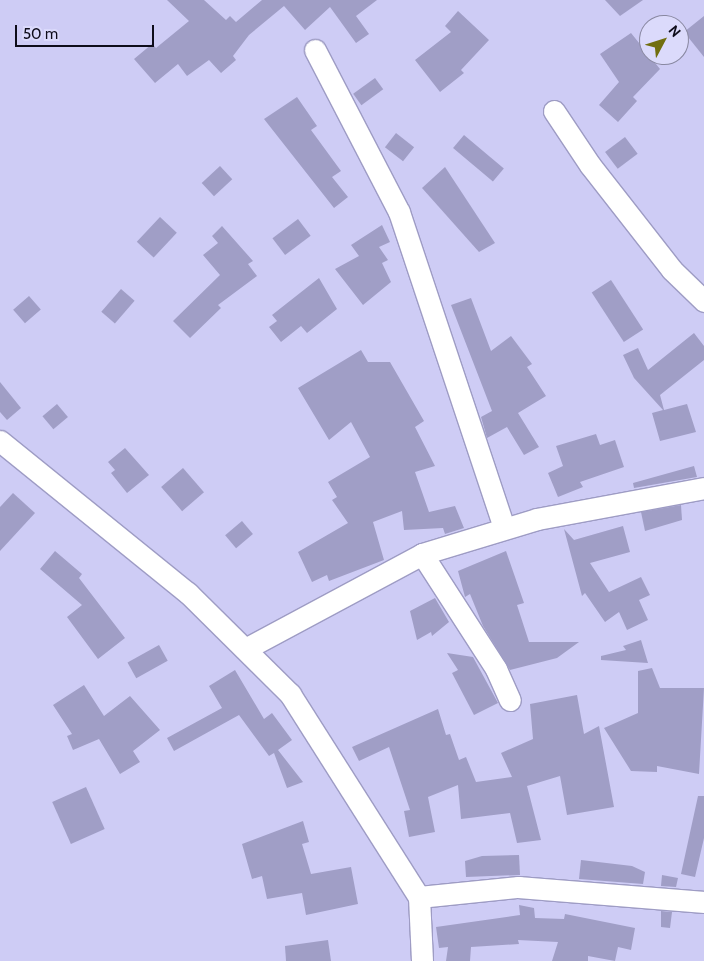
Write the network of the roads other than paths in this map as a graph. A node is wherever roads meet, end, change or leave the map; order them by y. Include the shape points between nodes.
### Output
1 (315, 50) dead end
2 (554, 111) dead end
3 (704, 301) edge
4 (0, 441) edge
5 (704, 488) edge
6 (504, 527) junction
7 (422, 554) junction
8 (247, 648) junction
9 (510, 700) dead end
10 (419, 897) junction
11 (704, 902) edge
12 (422, 961) edge

1 - 6 street via 399,212
2 - 3 street via 590,165 672,270
4 - 8 street via 90,509
5 - 6 street
6 - 7 street
7 - 8 street
7 - 9 street via 496,669
8 - 10 street via 290,694 330,750
10 - 11 street via 518,887
10 - 12 street

